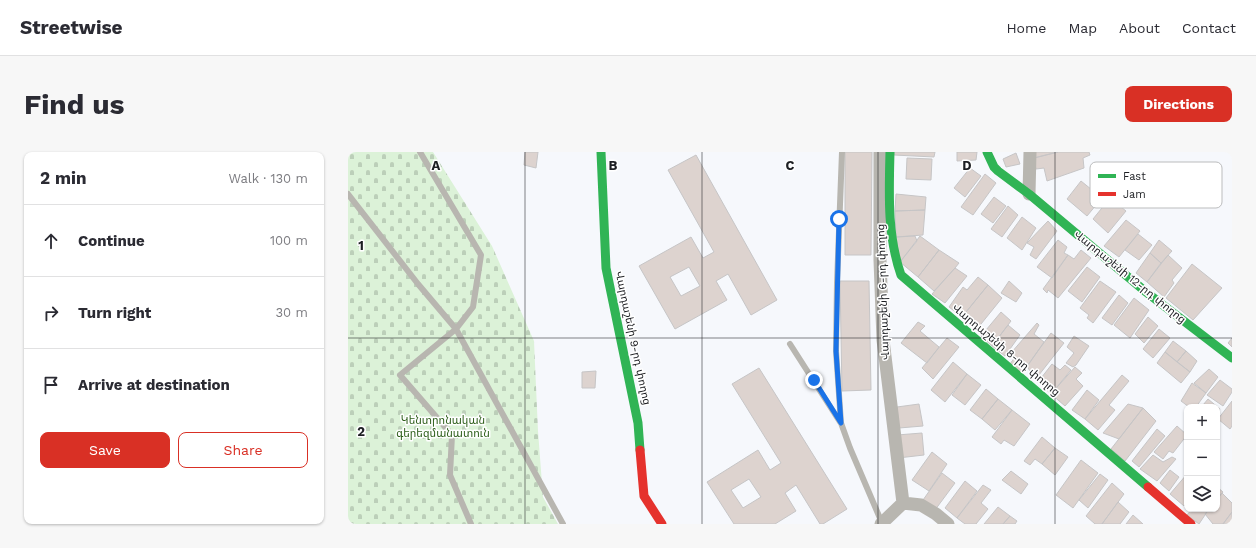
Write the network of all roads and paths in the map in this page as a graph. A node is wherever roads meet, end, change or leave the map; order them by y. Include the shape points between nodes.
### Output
1 (420, 152) edge
2 (601, 152) edge
3 (842, 152) edge
4 (880, 152) edge
5 (890, 152) edge
6 (987, 152) edge
7 (1030, 152) edge
8 (348, 194) edge
9 (1029, 194) junction
10 (456, 329) junction
11 (790, 344) dead end
12 (1232, 358) edge
13 (841, 423) junction
14 (903, 503) junction
15 (470, 524) edge
16 (563, 524) edge
17 (662, 524) edge
18 (882, 524) edge
19 (948, 524) edge
20 (1191, 524) edge

1 - 10 lane via 481,255 474,307
2 - 17 street, Վարդաշենի 9-րդ փողոց via 606,268 638,424 644,496
3 - 13 lane via 836,351
4 - 14 street, Վարդաշենի 6-րդ փողոց via 883,340
5 - 20 street, Վարդաշենի 8-րդ փողոց via 890,226 895,263 900,275
6 - 9 street, Վարդաշենի 12-րդ փողոց via 994,167
7 - 9 street
8 - 10 lane
9 - 12 street, Վարդաշենի 12-րդ փողոց via 1146,292
10 - 15 lane via 400,375 452,434 450,475
10 - 16 lane
11 - 13 lane
13 - 18 lane
14 - 18 street
14 - 19 street via 921,505

